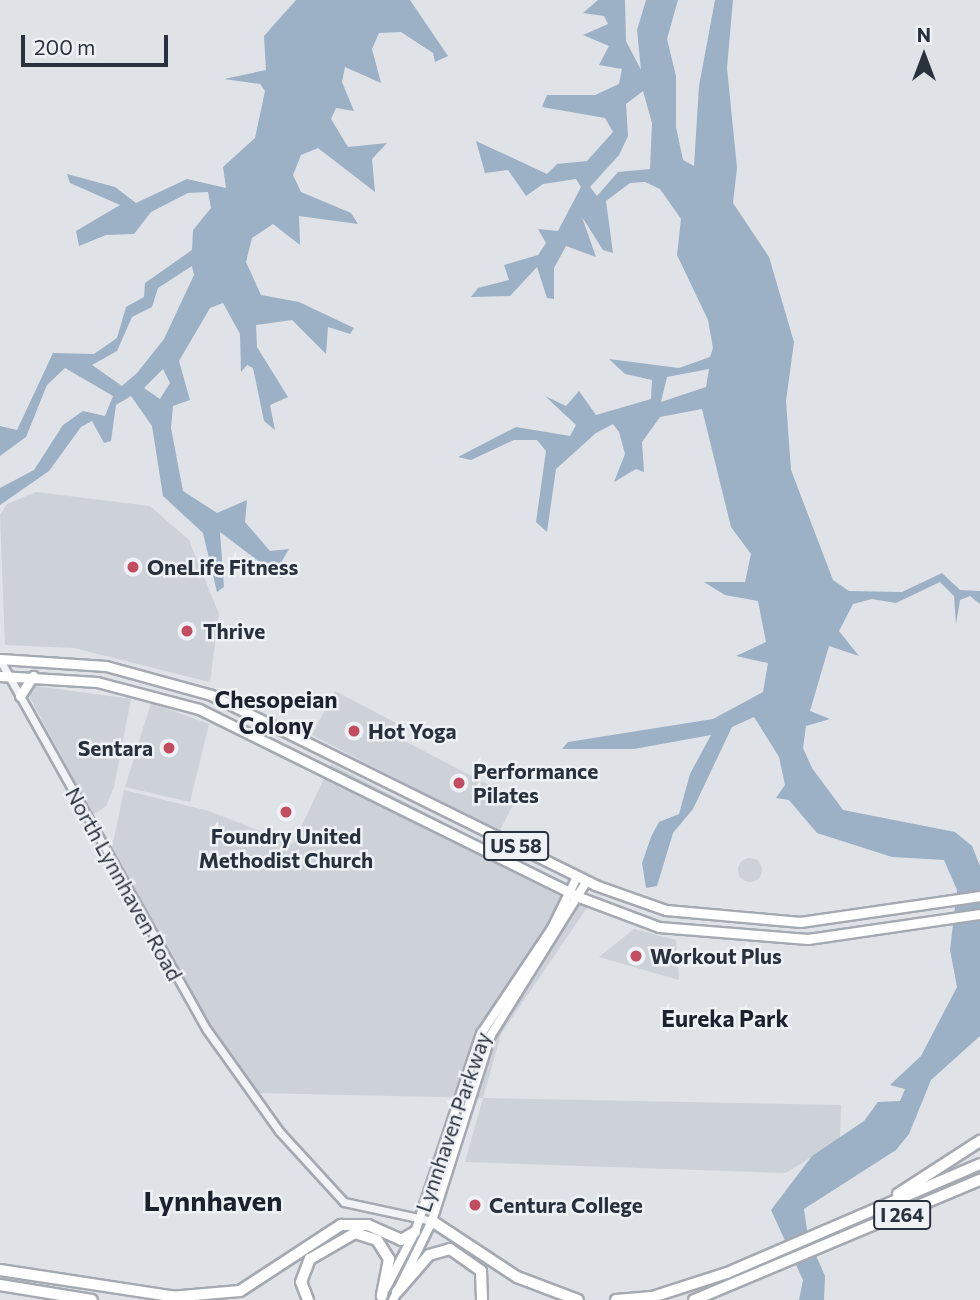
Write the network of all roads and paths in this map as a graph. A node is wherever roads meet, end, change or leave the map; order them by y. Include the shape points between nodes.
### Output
1 (0, 660) edge
2 (4, 676) edge
3 (33, 676) junction
4 (20, 696) junction
5 (577, 877) junction
6 (587, 881) junction
7 (574, 895) junction
8 (980, 896) edge
9 (980, 914) edge
10 (980, 1141) edge
11 (980, 1164) edge
12 (980, 1180) edge
13 (862, 1216) junction
14 (421, 1218) junction
15 (432, 1222) junction
16 (415, 1233) junction
17 (0, 1270) edge
18 (0, 1285) edge
19 (395, 1296) edge
20 (660, 1296) junction
21 (170, 1297) junction
22 (381, 1298) edge
23 (92, 1300) edge
24 (193, 1300) edge
25 (308, 1300) edge
26 (482, 1300) edge
27 (578, 1300) edge
28 (616, 1300) edge
29 (643, 1300) edge
30 (694, 1300) edge

1 - 2 street, North Lynnhaven Road
1 - 5 main road, US 58 via 106,666 211,695
2 - 3 main road, US 58
2 - 4 street, North Lynnhaven Road
3 - 4 main road
3 - 7 main road, US 58 via 129,688 206,712
4 - 14 street, North Lynnhaven Road via 207,1030 257,1102 344,1202
5 - 6 main road, US 58
5 - 7 main road, Lynnhaven Parkway
6 - 7 main road, Lynnhaven Parkway
6 - 8 main road, US 58 via 666,910 742,921 839,919
7 - 9 main road, US 58 via 659,927 752,939 841,937
7 - 14 main road, Lynnhaven Parkway via 481,1034
7 - 15 main road, Lynnhaven Parkway via 491,1035
10 - 13 highway
11 - 13 highway, I 264
12 - 30 highway, I 264 via 825,1249
13 - 20 highway, I 264
14 - 15 street, North Lynnhaven Road
14 - 16 main road, Lynnhaven Parkway
15 - 19 main road, Lynnhaven Parkway
15 - 27 highway via 517,1277
16 - 21 highway via 401,1240 368,1225 341,1225 240,1291
16 - 22 main road, Lynnhaven Parkway
17 - 21 highway
18 - 23 highway
19 - 26 highway via 429,1255 450,1249 481,1271
20 - 28 highway
20 - 29 highway, I 264
21 - 24 highway
22 - 25 highway via 389,1259 377,1240 355,1233 310,1259 301,1282

